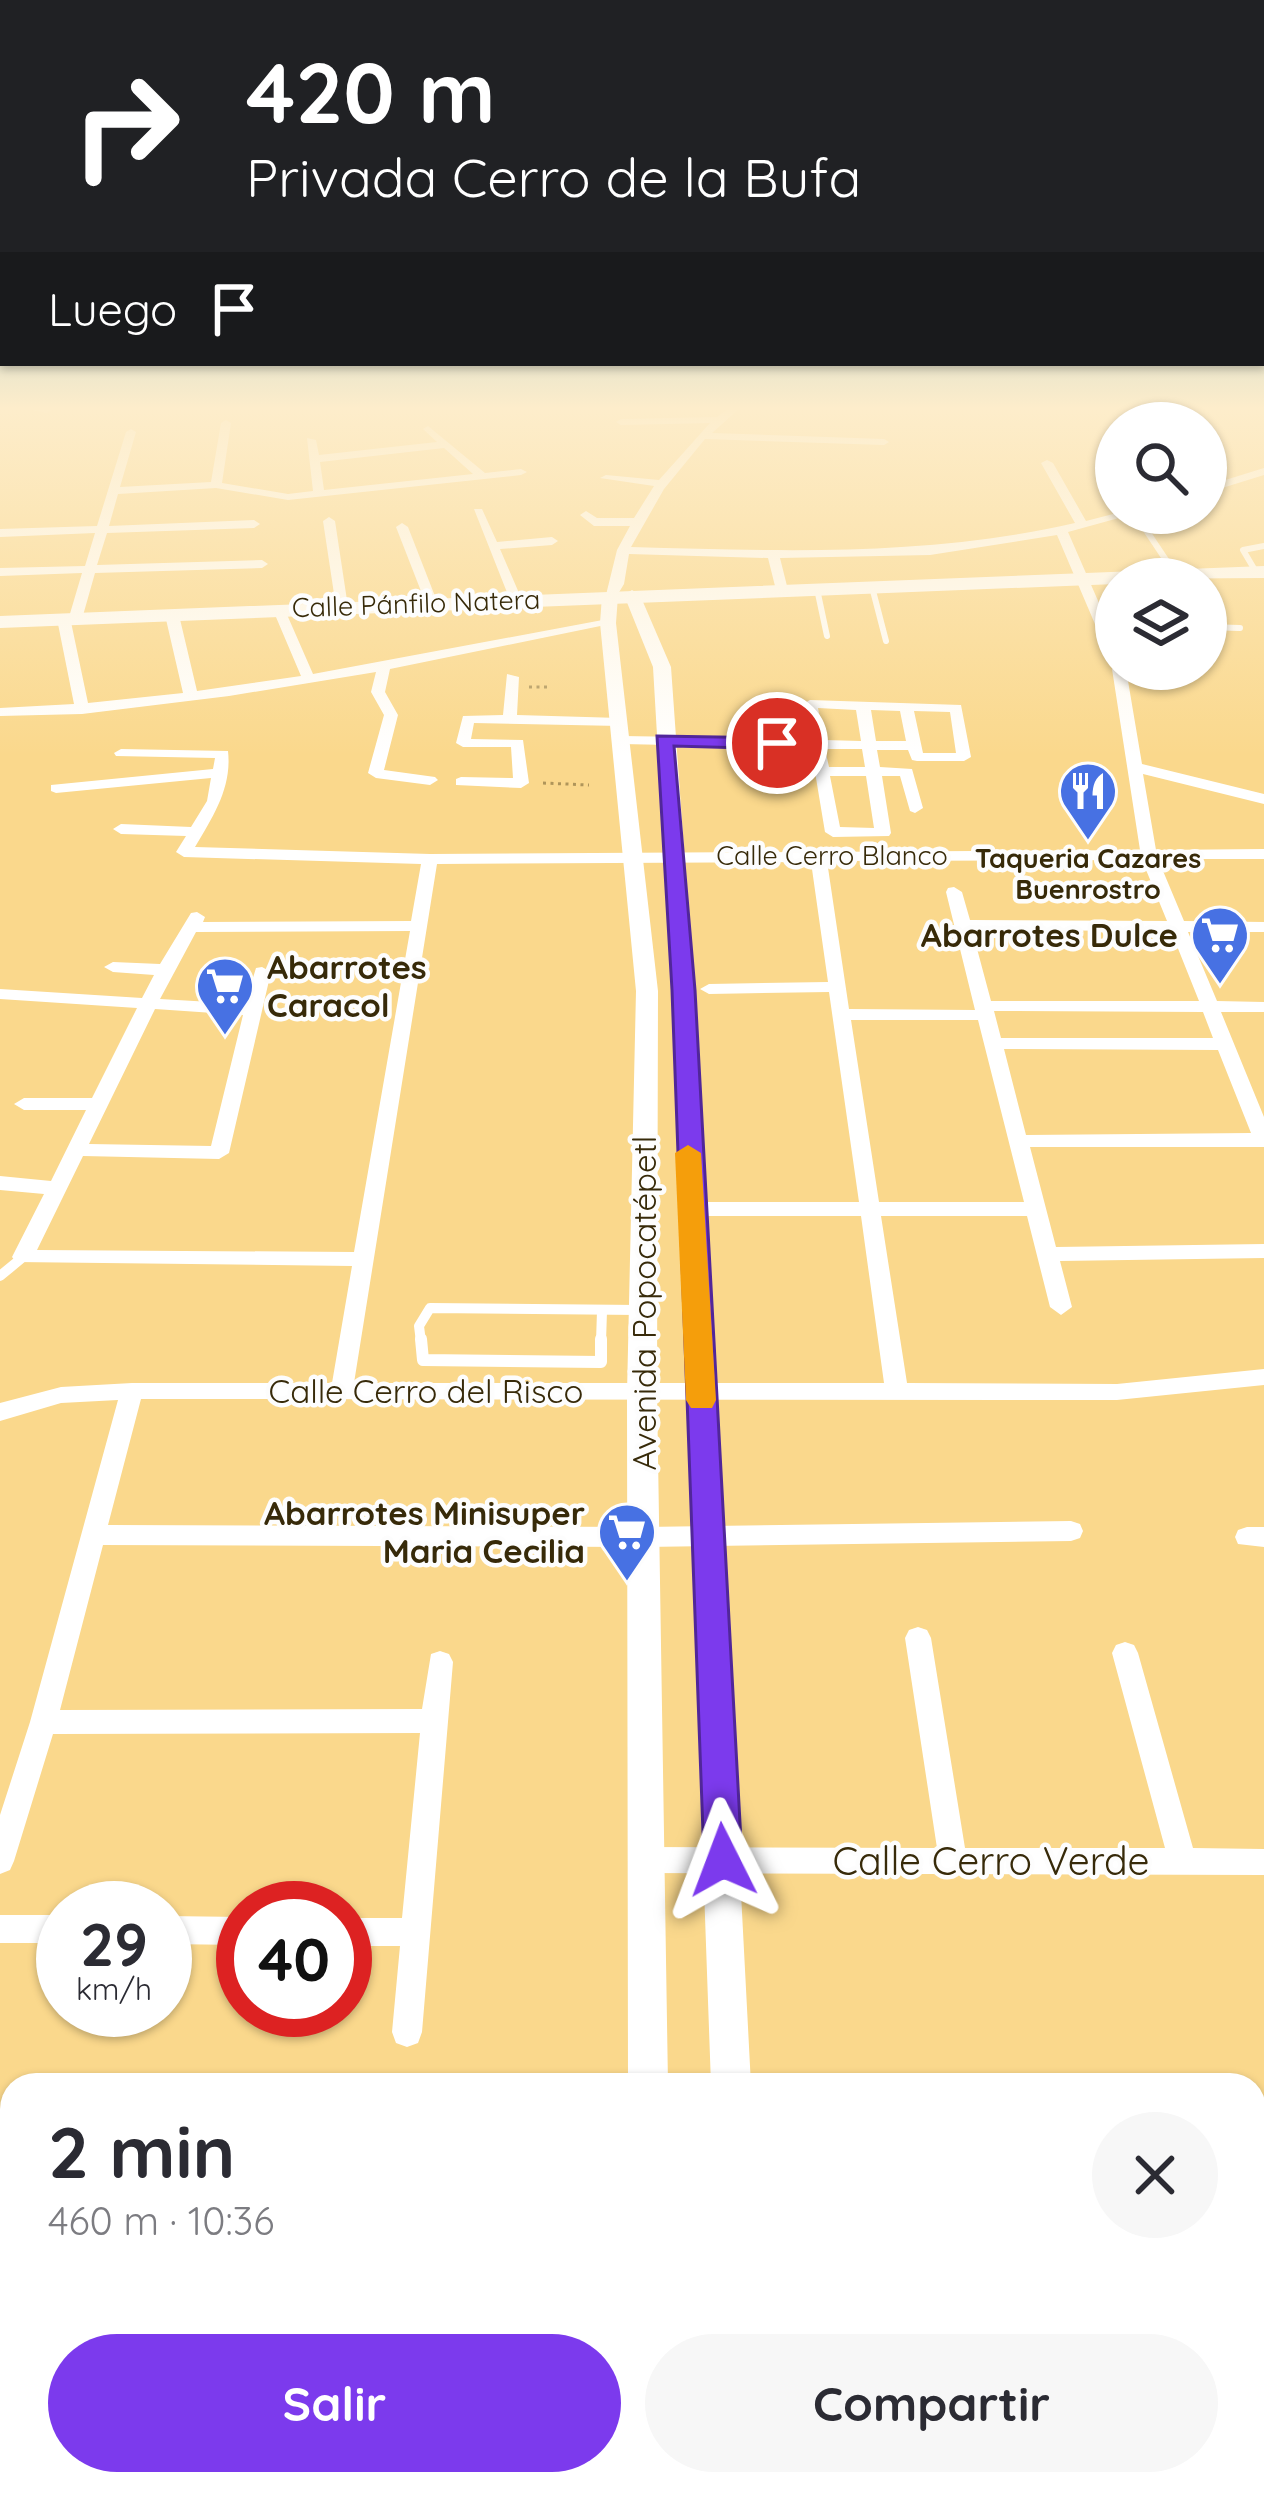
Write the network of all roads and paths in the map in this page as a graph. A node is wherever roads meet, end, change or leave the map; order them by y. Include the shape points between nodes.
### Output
1 (107, 523) edge
2 (329, 523) edge
3 (483, 523) edge
4 (638, 523) edge
5 (1081, 523) edge
6 (1095, 523) edge
7 (254, 524) dead end
8 (1082, 526) junction
9 (402, 527) dead end
10 (106, 528) junction
11 (1061, 531) junction
12 (0, 533) edge
13 (551, 541) dead end
14 (493, 546) junction
15 (1264, 546) edge
16 (623, 550) junction
17 (773, 554) junction
18 (262, 564) dead end
19 (91, 569) junction
20 (0, 572) edge
21 (1260, 572) edge
22 (1227, 573) edge
23 (1083, 577) junction
24 (1095, 577) edge
25 (872, 587) junction
26 (817, 589) junction
27 (782, 590) junction
28 (1095, 599) edge
29 (516, 600) junction
30 (431, 604) junction
31 (619, 604) junction
32 (343, 607) junction
33 (279, 610) junction
34 (172, 615) junction
35 (69, 619) junction
36 (0, 622) edge
37 (1227, 628) edge
38 (1240, 628) dead end
39 (827, 636) dead end
40 (886, 641) dead end
41 (384, 665) junction
42 (512, 677) dead end
43 (309, 680) junction
44 (1123, 690) edge
45 (191, 697) junction
46 (863, 706) junction
47 (906, 707) junction
48 (82, 710) junction
49 (0, 712) edge
50 (510, 719) junction
51 (621, 731) junction
52 (664, 740) junction
53 (815, 745) junction
54 (868, 745) junction
55 (915, 751) junction
56 (121, 753) dead end
57 (1138, 768) junction
58 (820, 771) junction
59 (873, 771) junction
60 (222, 773) junction
61 (430, 780) dead end
62 (460, 782) dead end
63 (521, 783) junction
64 (589, 785) dead end
65 (56, 788) dead end
66 (1264, 799) edge
67 (914, 808) dead end
68 (121, 829) dead end
69 (193, 832) junction
70 (1264, 854) edge
71 (671, 856) junction
72 (1149, 856) junction
73 (635, 857) junction
74 (818, 857) junction
75 (430, 859) junction
76 (954, 892) dead end
77 (961, 925) junction
78 (419, 926) junction
79 (1178, 927) junction
80 (1264, 927) edge
81 (113, 967) dead end
82 (165, 970) junction
83 (262, 972) dead end
84 (834, 987) junction
85 (709, 989) dead end
86 (0, 994) edge
87 (148, 1004) junction
88 (1211, 1006) junction
89 (1264, 1007) edge
90 (253, 1010) junction
91 (983, 1010) junction
92 (839, 1014) junction
93 (992, 1043) junction
94 (1224, 1044) junction
95 (645, 1096) junction
96 (687, 1097) junction
97 (24, 1104) dead end
98 (99, 1105) junction
99 (1263, 1140) edge
100 (1017, 1141) junction
101 (79, 1150) junction
102 (0, 1183) edge
103 (57, 1188) junction
104 (690, 1209) junction
105 (872, 1209) junction
106 (1035, 1209) junction
107 (1264, 1251) edge
108 (1047, 1254) junction
109 (23, 1257) junction
110 (363, 1259) junction
111 (0, 1276) edge
112 (1061, 1307) dead end
113 (643, 1310) junction
114 (602, 1311) junction
115 (1264, 1377) edge
116 (342, 1389) junction
117 (131, 1391) junction
118 (897, 1392) junction
119 (642, 1393) junction
120 (701, 1393) junction
121 (10, 1409) edge
122 (1071, 1531) dead end
123 (92, 1535) junction
124 (707, 1535) junction
125 (644, 1538) junction
126 (918, 1638) dead end
127 (1125, 1653) dead end
128 (440, 1662) dead end
129 (434, 1721) junction
130 (43, 1723) junction
131 (645, 1860) junction
132 (723, 1860) junction
133 (0, 1861) edge
134 (953, 1861) junction
135 (1183, 1862) junction
136 (1264, 1862) edge
137 (0, 1928) edge
138 (36, 1929) edge
139 (372, 1932) edge
140 (415, 1932) junction
141 (407, 2032) dead end
142 (648, 2073) edge
143 (731, 2073) edge

1 - 10 street
2 - 32 street
3 - 14 street
4 - 16 street
5 - 8 street
6 - 8 street
7 - 10 street
8 - 11 street
9 - 30 street
10 - 12 street
10 - 19 street
11 - 17 street via 932,551
11 - 23 street
13 - 14 street
14 - 29 street
15 - 21 lane via 1243,550
16 - 17 street
16 - 31 street
17 - 27 street
18 - 19 street
19 - 20 street
19 - 35 street
21 - 22 main road, Calle Pánfilo Natera
23 - 24 main road, Calle Pánfilo Natera
23 - 25 main road, Calle Pánfilo Natera
23 - 28 street
25 - 26 main road, Calle Pánfilo Natera
25 - 40 lane
26 - 27 main road, Calle Pánfilo Natera
26 - 39 lane
27 - 31 main road, Calle Pánfilo Natera
29 - 30 main road, Calle Pánfilo Natera
29 - 31 main road, Calle Pánfilo Natera
30 - 32 main road, Calle Pánfilo Natera
31 - 41 street
31 - 51 street, Avenida Popocatépetl
31 - 52 street, Avenida Popocatépetl via 662,667
32 - 33 main road, Calle Pánfilo Natera
33 - 34 main road, Calle Pánfilo Natera
33 - 43 street
34 - 35 main road, Calle Pánfilo Natera
34 - 45 street
35 - 36 main road, Calle Pánfilo Natera
35 - 48 street
37 - 38 lane
41 - 43 street
41 - 61 street via 378,692 391,715 376,773
42 - 50 street
43 - 45 street
44 - 57 street
45 - 48 street
46 - 47 street
46 - 53 street via 810,704
46 - 54 street
47 - 55 street
47 - 55 street via 956,708 964,757
48 - 49 street
50 - 51 street
50 - 63 street via 468,719 463,742 518,743
51 - 52 street
51 - 73 street, Avenida Popocatépetl
52 - 53 street
52 - 71 street, Avenida Popocatépetl
53 - 54 street
53 - 58 street
54 - 55 street
54 - 59 street
56 - 60 street via 223,754
57 - 66 street
57 - 72 street
58 - 59 street
58 - 59 street via 832,832 883,832
59 - 67 street via 907,772
60 - 65 street
60 - 69 street
62 - 63 street
63 - 64 path
68 - 69 street
69 - 75 street, Calle Cerro Blanco via 184,852
70 - 72 street, Calle Cerro Blanco
71 - 73 street, Calle Cerro Blanco
71 - 74 street, Calle Cerro Blanco
71 - 96 street, Avenida Popocatépetl
72 - 74 street, Calle Cerro Blanco
72 - 79 street
73 - 75 street, Calle Cerro Blanco
73 - 95 street, Avenida Popocatépetl via 647,991
74 - 84 street
75 - 78 street
76 - 77 street
77 - 79 street
77 - 91 street
78 - 82 street via 194,922
78 - 110 street
79 - 80 street
79 - 88 street
81 - 82 street
82 - 87 street
83 - 90 street
84 - 85 street
84 - 92 street
86 - 87 street
87 - 90 street
87 - 98 street
88 - 89 street
88 - 91 street
88 - 94 street
90 - 101 street via 219,1153
91 - 92 street
91 - 93 street
92 - 105 street
93 - 94 street
93 - 100 street
94 - 99 street
95 - 96 street
95 - 113 street, Avenida Popocatépetl
96 - 104 street, Avenida Popocatépetl
97 - 98 street
98 - 101 street
99 - 100 street
100 - 106 street
101 - 103 street
102 - 103 street
103 - 109 street
104 - 105 street
104 - 120 street, Avenida Popocatépetl
105 - 106 street
105 - 118 street
106 - 108 street
107 - 108 street
108 - 112 street
109 - 110 street
109 - 111 lane
110 - 116 street
113 - 114 lane
113 - 119 street, Avenida Popocatépetl
114 - 114 lane via 430,1308 419,1327 423,1360 601,1362
115 - 118 street, Calle Cerro del Risco via 1117,1392
116 - 117 street, Calle Cerro del Risco
116 - 119 street, Calle Cerro del Risco
117 - 121 street, Calle Cerro del Risco via 61,1395
117 - 123 street
118 - 120 street, Calle Cerro del Risco
119 - 120 street, Calle Cerro del Risco
119 - 125 street, Avenida Popocatépetl
120 - 124 street, Avenida Popocatépetl
122 - 124 street
123 - 125 street
123 - 130 street
124 - 125 street
124 - 132 street, Avenida Popocatépetl
125 - 131 street, Avenida Popocatépetl
126 - 134 street
127 - 135 street
128 - 129 street
129 - 130 street
129 - 140 street
130 - 133 street
131 - 132 street, Calle Cerro Verde
131 - 142 street, Avenida Popocatépetl
132 - 134 street, Calle Cerro Verde
132 - 143 street, Avenida Popocatépetl
134 - 135 street, Calle Cerro Verde
135 - 136 street, Calle Cerro Verde
137 - 138 street
139 - 140 street
140 - 141 street

